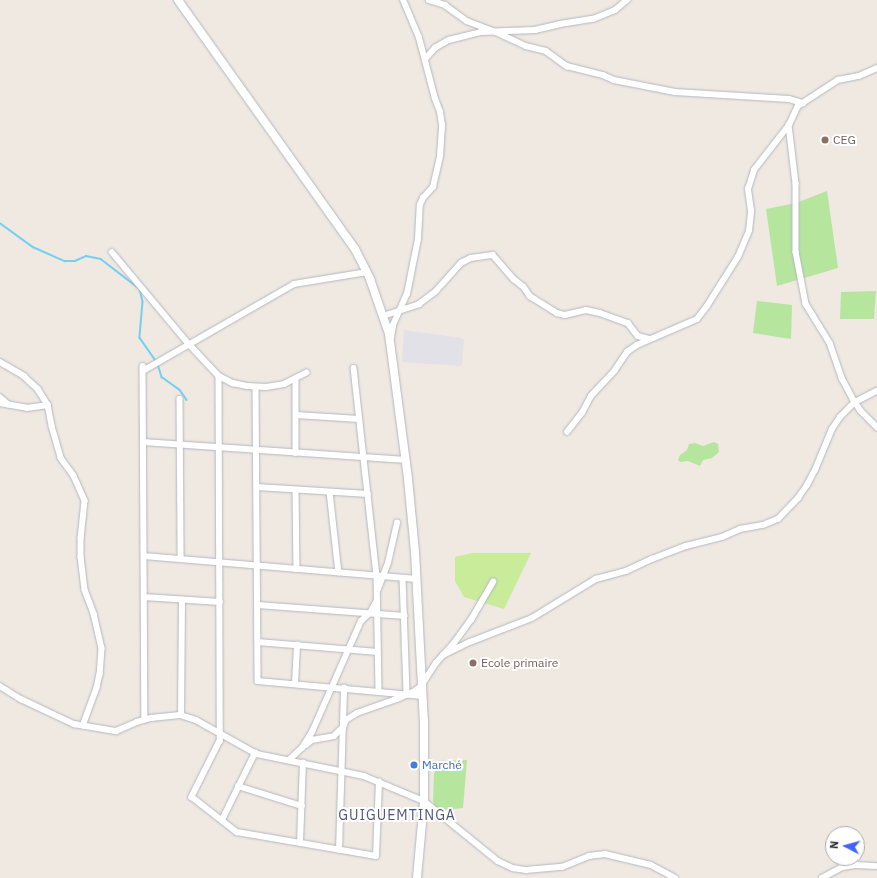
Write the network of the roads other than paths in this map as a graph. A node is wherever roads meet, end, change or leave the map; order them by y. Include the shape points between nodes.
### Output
1 (178, 0) edge
2 (402, 0) edge
3 (429, 0) edge
4 (627, 0) edge
5 (496, 32) junction
6 (425, 59) junction
7 (877, 68) edge
8 (803, 103) junction
9 (789, 124) junction
10 (112, 252) dead end
11 (367, 272) junction
12 (401, 309) junction
13 (383, 316) junction
14 (650, 339) junction
15 (390, 342) junction
16 (189, 344) junction
17 (0, 362) edge
18 (354, 368) dead end
19 (306, 373) dead end
20 (219, 376) junction
21 (296, 379) junction
22 (256, 387) junction
23 (877, 390) edge
24 (0, 396) edge
25 (180, 399) dead end
26 (855, 402) junction
27 (0, 403) edge
28 (8, 405) junction
29 (48, 405) junction
30 (296, 415) junction
31 (359, 419) junction
32 (877, 427) edge
33 (567, 432) dead end
34 (143, 442) junction
35 (181, 445) junction
36 (219, 448) junction
37 (256, 450) junction
38 (296, 453) junction
39 (364, 457) junction
40 (406, 460) junction
41 (257, 487) junction
42 (296, 490) junction
43 (330, 492) junction
44 (368, 494) junction
45 (398, 523) dead end
46 (144, 556) junction
47 (181, 559) junction
48 (220, 563) junction
49 (258, 566) junction
50 (297, 569) junction
51 (339, 573) junction
52 (380, 576) junction
53 (403, 578) junction
54 (417, 579) junction
55 (493, 582) dead end
56 (377, 596) junction
57 (144, 597) junction
58 (182, 600) junction
59 (220, 602) junction
60 (258, 604) junction
61 (370, 613) junction
62 (377, 614) junction
63 (405, 616) junction
64 (258, 642) junction
65 (297, 645) junction
66 (348, 650) junction
67 (378, 652) junction
68 (443, 655) junction
69 (296, 684) junction
70 (0, 686) edge
71 (421, 686) junction
72 (331, 687) junction
73 (344, 688) junction
74 (378, 692) junction
75 (407, 694) junction
76 (422, 696) junction
77 (182, 715) junction
78 (145, 719) junction
79 (83, 726) junction
80 (343, 727) junction
81 (220, 733) junction
82 (302, 748) junction
83 (255, 753) junction
84 (289, 760) junction
85 (303, 763) junction
86 (341, 771) junction
87 (379, 782) junction
88 (238, 786) junction
89 (424, 800) junction
90 (302, 806) junction
91 (222, 820) junction
92 (300, 843) junction
93 (339, 850) junction
94 (877, 866) edge
95 (417, 878) edge
96 (675, 878) edge
97 (822, 878) edge

1 - 11 street via 355,249
2 - 6 street via 419,38
3 - 5 street via 445,5 467,21
4 - 5 street via 615,10 593,19 535,30
5 - 6 street via 482,32 449,40 435,48
5 - 8 street via 526,46 546,51 567,66 603,74 614,80 675,92 789,99
6 - 12 street via 434,99 440,112 441,144 433,187 420,205 418,239 407,294
7 - 8 street via 859,76 838,80
8 - 9 street via 798,106
9 - 14 street via 754,170 748,189 751,211 749,231 727,276 697,319
9 - 26 street via 796,184 796,252 806,304 830,343 842,378
10 - 16 street
11 - 13 street
11 - 16 street via 294,284
12 - 13 street
12 - 14 street via 419,304 435,292 462,263 471,258 493,255 530,296 558,313 566,315 586,310 600,313 628,323 638,336
12 - 15 street
13 - 15 street
14 - 33 street via 627,352 615,370 591,396
15 - 40 street
16 - 20 street
16 - 34 street via 143,369
17 - 29 street via 24,376 38,389
18 - 31 street
19 - 21 street
20 - 22 street via 233,383
20 - 36 street
21 - 22 street via 284,384
21 - 30 street
22 - 37 street
23 - 26 street
24 - 28 street
25 - 35 street
26 - 32 street
26 - 68 street via 832,429 807,485 778,519 686,546 626,571 596,579 532,618
27 - 28 street
28 - 29 street via 27,408
29 - 79 street via 61,458 70,468 85,501 81,557 85,590 102,648 97,688
30 - 31 street
30 - 38 street
31 - 39 street
34 - 35 street
34 - 46 street
35 - 36 street
35 - 47 street
36 - 37 street
36 - 48 street
37 - 38 street
37 - 41 street
38 - 39 street
39 - 40 street
39 - 44 street
40 - 54 street
41 - 42 street
41 - 49 street
42 - 43 street
42 - 50 street
43 - 44 street
43 - 51 street
44 - 52 street
45 - 52 street via 394,542
46 - 47 street
46 - 57 street
47 - 48 street
48 - 49 street
48 - 59 street
49 - 50 street
49 - 60 street
50 - 51 street
51 - 52 street
52 - 53 street
52 - 56 street
53 - 54 street
53 - 63 street
54 - 71 street
55 - 68 street via 471,620
56 - 61 street
56 - 62 street
57 - 58 street
57 - 78 street
58 - 59 street
58 - 77 street
59 - 81 street
60 - 61 street
60 - 64 street
61 - 62 street
61 - 66 street via 361,621
62 - 63 street
62 - 67 street
63 - 75 street
64 - 65 street
64 - 69 street via 258,681
65 - 66 street
65 - 69 street
66 - 67 street
66 - 72 street
67 - 74 street
68 - 71 street
69 - 72 street
70 - 79 street via 58,717
71 - 75 street
71 - 76 street
72 - 73 street
72 - 82 street via 312,732
73 - 74 street
73 - 80 street
74 - 75 street
75 - 76 street
75 - 80 street via 357,713 346,720
76 - 89 street
77 - 78 street
77 - 81 street
78 - 79 street via 116,731
80 - 82 street via 334,736 312,740
80 - 86 street
81 - 83 street
81 - 91 street via 220,741 192,797
82 - 84 street
83 - 84 street
83 - 88 street
84 - 85 street
85 - 86 street
85 - 90 street
86 - 87 street
86 - 93 street
87 - 89 street
87 - 93 street via 376,856
88 - 90 street
88 - 91 street
89 - 95 street
89 - 96 street via 498,861 513,868 562,868 589,856 605,854 651,865
90 - 92 street
91 - 92 street via 237,832
92 - 93 street
94 - 97 street via 843,867

